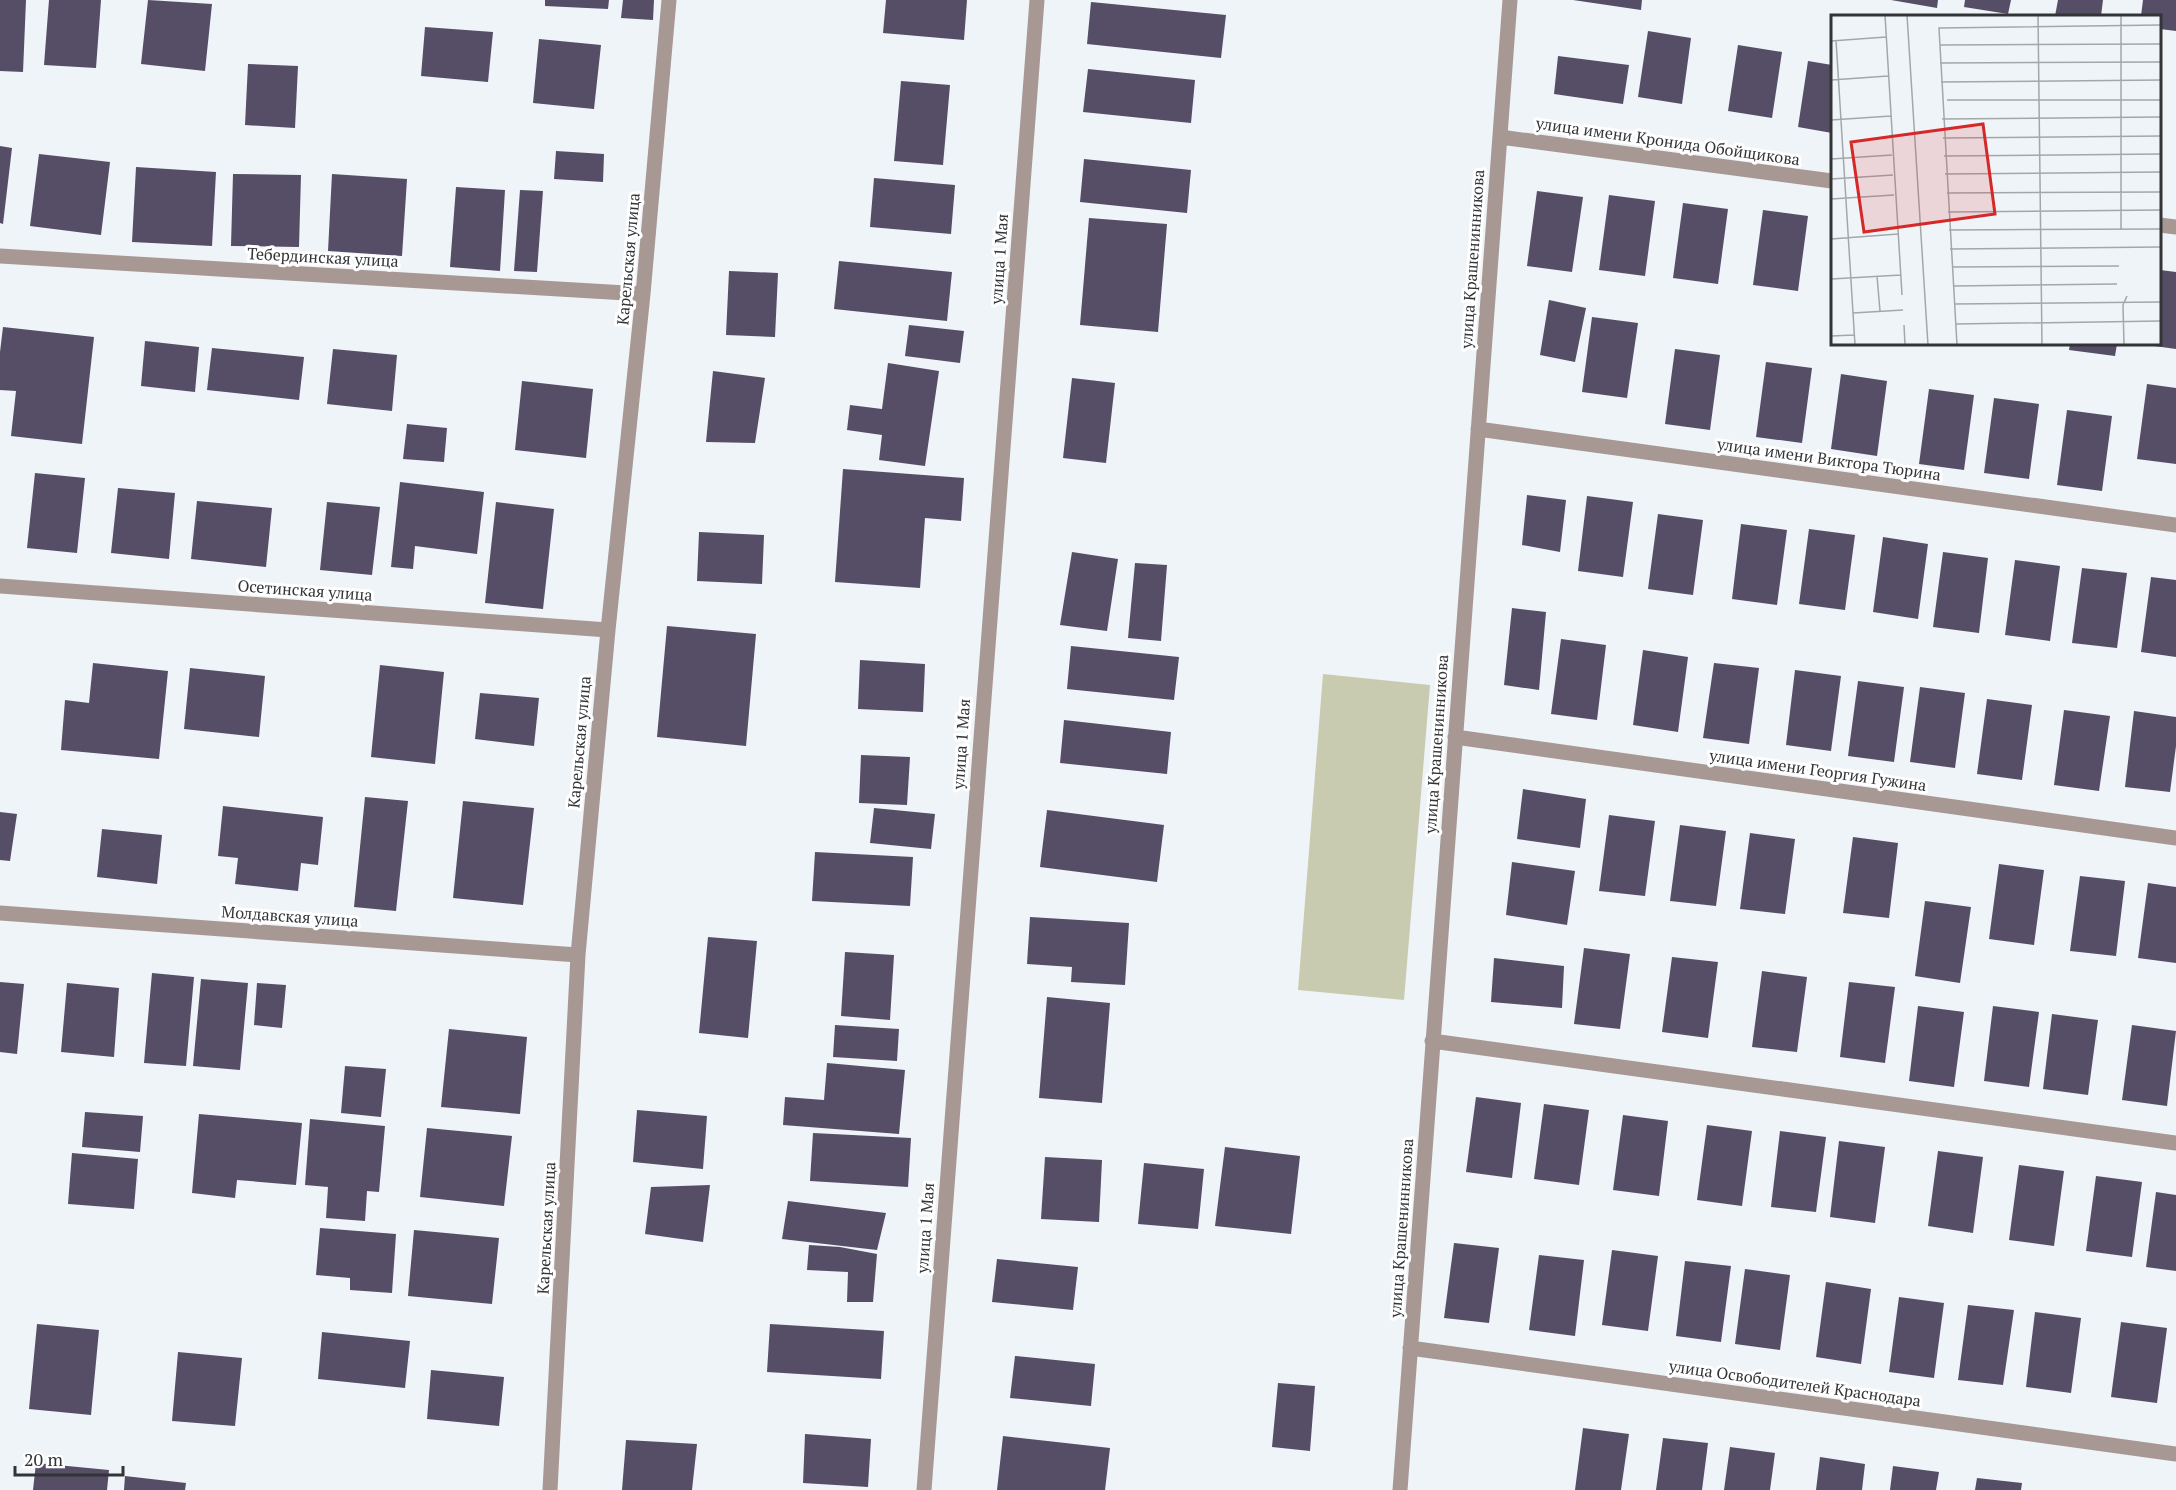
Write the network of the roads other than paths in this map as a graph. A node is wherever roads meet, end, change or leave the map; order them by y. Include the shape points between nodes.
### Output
1 (669, 0) edge
2 (1037, 0) edge
3 (1510, 0) edge
4 (1500, 137) junction
5 (1831, 182) edge
6 (2161, 225) edge
7 (2176, 228) edge
8 (0, 256) edge
9 (643, 294) junction
10 (1478, 429) junction
11 (2176, 525) edge
12 (0, 586) edge
13 (608, 630) junction
14 (1455, 737) junction
15 (2176, 838) edge
16 (0, 914) edge
17 (578, 955) junction
18 (1432, 1041) junction
19 (2176, 1143) edge
20 (1410, 1348) junction
21 (2176, 1454) edge
22 (550, 1490) edge
23 (924, 1490) edge
24 (1400, 1490) edge

1 - 9 street, Карельская улица
2 - 23 street, улица 1 Мая
3 - 4 street, улица Крашенинникова
4 - 5 street, улица имени Кронида Обойщикова
4 - 10 street, улица Крашенинникова
6 - 7 street
8 - 9 street, Тебердинская улица
9 - 13 street, Карельская улица
10 - 11 street, улица имени Виктора Тюрина
10 - 14 street, улица Крашенинникова
12 - 13 street, Осетинская улица
13 - 17 street, Карельская улица
14 - 15 street, улица имени Георгия Гужина
14 - 18 street, улица Крашенинникова
16 - 17 street, Молдавская улица
17 - 22 street, Карельская улица
18 - 19 street
18 - 20 street, улица Крашенинникова
20 - 21 street, улица Освободителей Краснодара
20 - 24 street, улица Крашенинникова

